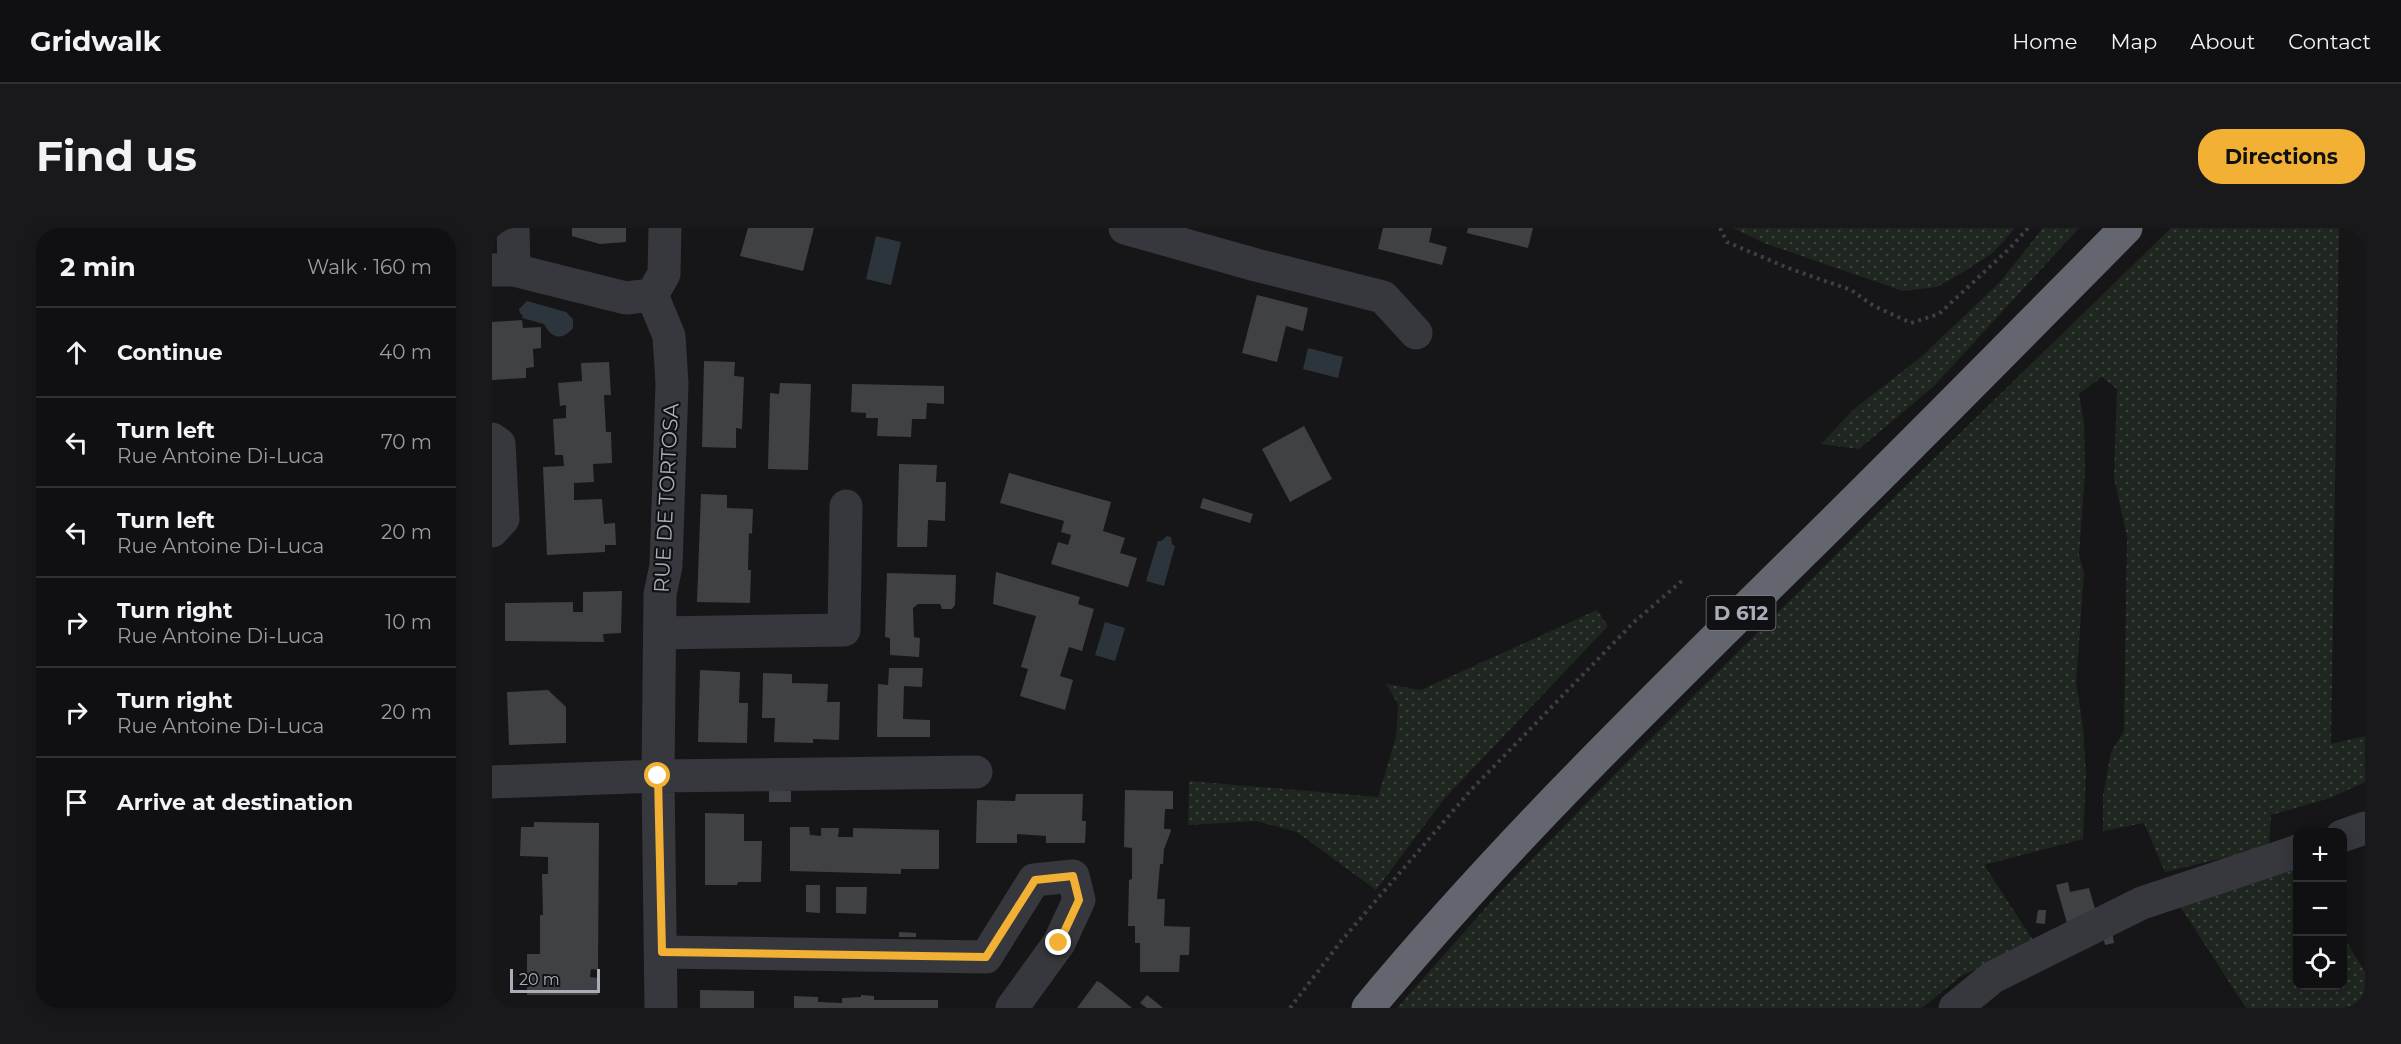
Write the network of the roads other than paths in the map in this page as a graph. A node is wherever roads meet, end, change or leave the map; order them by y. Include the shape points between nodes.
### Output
1 (513, 228) edge
2 (665, 228) edge
3 (1125, 228) edge
4 (2126, 228) edge
5 (503, 270) edge
6 (652, 295) junction
7 (1416, 333) dead end
8 (492, 439) edge
9 (846, 506) dead end
10 (492, 531) edge
11 (660, 633) junction
12 (976, 772) dead end
13 (658, 776) junction
14 (492, 782) edge
15 (2365, 828) edge
16 (2347, 835) edge
17 (2293, 853) edge
18 (662, 952) junction
19 (661, 1008) edge
20 (1012, 1008) edge
21 (1368, 1008) edge
22 (1956, 1008) edge

1 - 5 street
2 - 6 street via 664,274
3 - 7 street via 1383,297
4 - 21 highway, D 612 via 1516,839
5 - 6 street via 626,298
6 - 11 street, RUE DE TORTOSA via 669,336 672,384
8 - 10 street via 499,444 503,519
9 - 11 street via 844,630
11 - 13 street, RUE DE TORTOSA
12 - 13 street
13 - 14 street
13 - 18 street, RUE DE TORTOSA
15 - 16 street
17 - 22 street via 2142,903 1993,977
18 - 19 street, RUE DE TORTOSA
18 - 20 street via 986,957 1035,880 1073,876 1079,900 1074,911 1059,943

